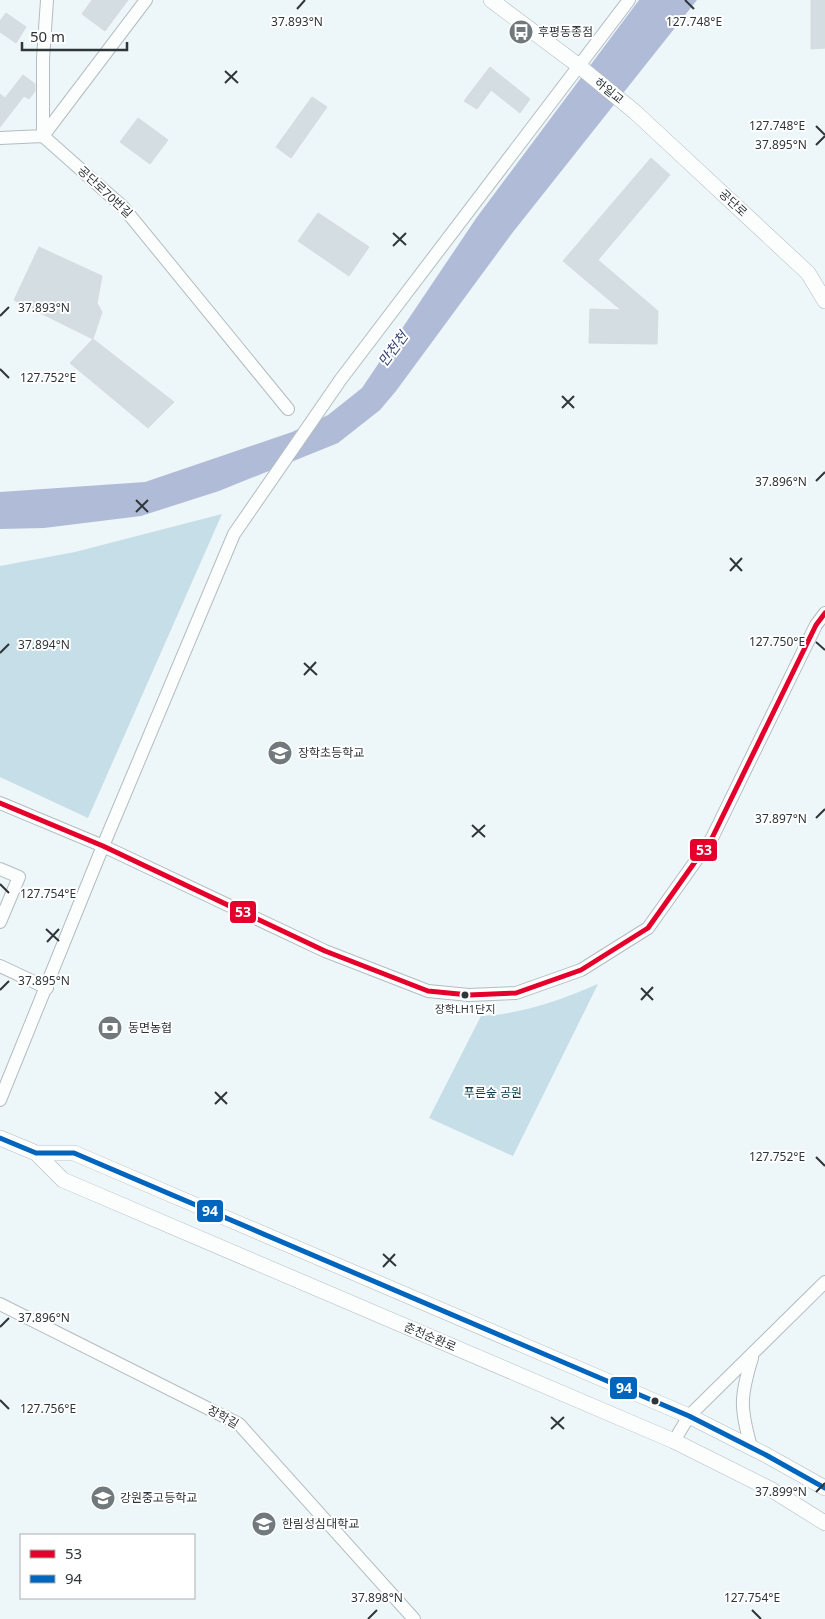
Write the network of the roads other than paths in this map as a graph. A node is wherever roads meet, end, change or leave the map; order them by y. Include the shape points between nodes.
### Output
1 (47, 0) edge
2 (146, 0) edge
3 (491, 0) edge
4 (629, 0) edge
5 (582, 68) junction
6 (635, 112) joint
7 (43, 136) junction
8 (0, 138) edge
9 (825, 301) edge
10 (288, 409) dead end
11 (825, 613) edge
12 (0, 803) edge
13 (103, 846) junction
14 (0, 869) edge
15 (0, 922) edge
16 (0, 966) edge
17 (47, 988) junction
18 (0, 1100) edge
19 (0, 1138) edge
20 (36, 1153) junction
21 (825, 1282) edge
22 (0, 1304) edge
23 (752, 1356) junction
24 (689, 1416) junction
25 (674, 1441) junction
26 (751, 1447) junction
27 (825, 1488) edge
28 (825, 1523) edge
29 (414, 1619) edge

1 - 7 street
2 - 7 street
3 - 5 street
4 - 5 street
5 - 6 street, 하일교
5 - 13 street via 341,379 234,534
6 - 9 street, 공단로 via 808,273
7 - 8 street
7 - 10 street, 공단로70번길 via 123,207
11 - 13 street via 816,625 712,838 648,928 581,970 516,993 469,995 428,991 325,951
12 - 13 street
13 - 17 street
14 - 15 street via 19,877
16 - 17 street
17 - 18 street
19 - 20 street, 춘천순환로
20 - 24 street, 춘천순환로 via 74,1153
20 - 25 street, 춘천순환로 via 62,1180
21 - 23 street
22 - 29 street, 장학길 via 240,1424
23 - 24 street
23 - 26 street via 742,1390 741,1414
24 - 25 street
24 - 26 street, 춘천순환로
25 - 28 street, 춘천순환로 via 772,1490
26 - 27 street, 춘천순환로

